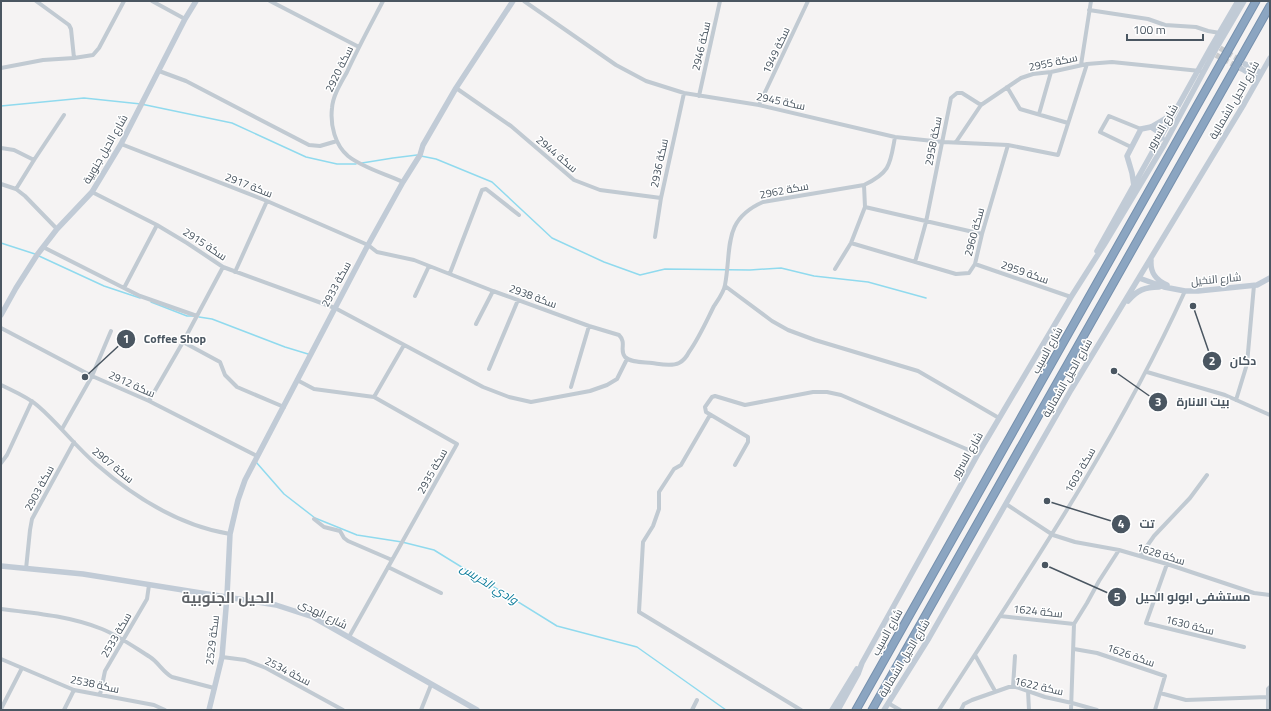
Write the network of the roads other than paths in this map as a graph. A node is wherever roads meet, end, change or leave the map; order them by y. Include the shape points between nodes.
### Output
1 (36, 1) edge
2 (124, 1) edge
3 (152, 1) edge
4 (196, 1) edge
5 (270, 1) edge
6 (513, 1) edge
7 (524, 1) edge
8 (720, 1) edge
9 (808, 1) edge
10 (1091, 1) edge
11 (1238, 1) edge
12 (1244, 1) edge
13 (1256, 1) edge
14 (382, 2) edge
15 (1270, 6) edge
16 (1089, 10) junction
17 (185, 19) junction
18 (1220, 33) junction
19 (1216, 46) junction
20 (359, 47) junction
21 (74, 58) junction
22 (1270, 58) edge
23 (1086, 64) junction
24 (1081, 65) junction
25 (1, 68) edge
26 (159, 71) junction
27 (1201, 71) junction
28 (1051, 72) junction
29 (1261, 73) junction
30 (1258, 79) junction
31 (1007, 87) junction
32 (456, 88) junction
33 (684, 94) junction
34 (699, 96) junction
35 (760, 105) junction
36 (981, 105) junction
37 (1174, 113) junction
38 (1039, 114) junction
39 (64, 115) dead end
40 (1068, 123) junction
41 (1151, 127) junction
42 (1141, 129) junction
43 (1162, 136) junction
44 (895, 137) junction
45 (337, 141) junction
46 (943, 142) junction
47 (956, 142) junction
48 (121, 144) junction
49 (1008, 145) junction
50 (1164, 145) junction
51 (1131, 147) junction
52 (1, 148) edge
53 (1058, 155) joint
54 (34, 160) junction
55 (1148, 171) junction
56 (1132, 173) junction
57 (1142, 173) junction
58 (403, 182) junction
59 (1, 184) edge
60 (864, 185) junction
61 (1134, 186) junction
62 (16, 189) junction
63 (92, 192) junction
64 (661, 198) junction
65 (267, 201) junction
66 (865, 207) junction
67 (519, 215) dead end
68 (926, 222) junction
69 (157, 225) junction
70 (57, 229) junction
71 (982, 234) junction
72 (655, 237) dead end
73 (851, 243) junction
74 (368, 245) junction
75 (43, 247) junction
76 (1151, 258) junction
77 (1094, 261) junction
78 (915, 262) junction
79 (975, 264) junction
80 (429, 266) junction
81 (223, 267) junction
82 (835, 269) dead end
83 (235, 272) junction
84 (450, 273) junction
85 (1139, 278) junction
86 (1270, 278) edge
87 (1254, 285) junction
88 (725, 286) junction
89 (1164, 287) junction
90 (124, 288) junction
91 (1175, 289) junction
92 (492, 291) junction
93 (1185, 291) junction
94 (414, 296) dead end
95 (1071, 297) junction
96 (518, 300) junction
97 (335, 308) junction
98 (1, 315) edge
99 (197, 316) junction
100 (1114, 318) junction
101 (476, 324) dead end
102 (589, 326) junction
103 (1, 328) edge
104 (111, 331) dead end
105 (183, 342) junction
106 (404, 345) junction
107 (627, 359) junction
108 (489, 369) dead end
109 (1147, 372) junction
110 (92, 376) junction
111 (298, 380) junction
112 (1, 385) edge
113 (571, 388) dead end
114 (374, 397) junction
115 (1236, 400) junction
116 (149, 401) junction
117 (32, 402) junction
118 (284, 407) junction
119 (710, 415) junction
120 (1270, 415) edge
121 (999, 418) junction
122 (62, 429) junction
123 (74, 442) junction
124 (978, 454) junction
125 (257, 456) junction
126 (1, 462) edge
127 (735, 465) dead end
128 (1207, 475) dead end
129 (1006, 504) junction
130 (314, 519) dead end
131 (230, 534) junction
132 (1053, 535) junction
133 (1119, 550) junction
134 (1140, 556) junction
135 (392, 560) junction
136 (1167, 564) junction
137 (1, 566) edge
138 (388, 567) junction
139 (26, 569) junction
140 (149, 585) junction
141 (441, 593) dead end
142 (1270, 595) edge
143 (227, 596) junction
144 (1, 609) edge
145 (1000, 616) junction
146 (1074, 624) junction
147 (349, 637) junction
148 (123, 640) junction
149 (1244, 647) dead end
150 (1074, 649) junction
151 (975, 655) junction
152 (1015, 656) dead end
153 (222, 658) junction
154 (1, 659) edge
155 (862, 663) junction
156 (22, 668) junction
157 (431, 684) junction
158 (1013, 687) junction
159 (1270, 687) edge
160 (214, 688) junction
161 (74, 690) junction
162 (995, 691) junction
163 (1028, 691) junction
164 (1160, 692) junction
165 (100, 695) junction
166 (1267, 697) junction
167 (697, 700) dead end
168 (888, 703) junction
169 (1072, 703) junction
170 (1, 710) edge
171 (64, 710) edge
172 (165, 710) edge
173 (209, 710) edge
174 (343, 710) edge
175 (421, 710) edge
176 (477, 710) edge
177 (692, 710) edge
178 (801, 710) edge
179 (832, 710) edge
180 (838, 710) edge
181 (856, 710) edge
182 (872, 710) edge
183 (884, 710) edge
184 (900, 710) edge
185 (941, 710) edge
186 (960, 710) edge
187 (1029, 710) edge
188 (1071, 710) edge
189 (1097, 710) edge
190 (1156, 710) edge
191 (1268, 710) edge

1 - 21 street via 72,29
2 - 21 street via 96,52
3 - 17 street
4 - 17 street, شارع الحيل جنوبية
5 - 20 street
6 - 32 street, سكة 2933
7 - 33 street, سكة 2945 via 630,73
8 - 34 street, سكة 2946
9 - 35 street, سكة 1949
10 - 16 street
11 - 18 street, شارع السرور
12 - 19 street, شارع السرور
13 - 181 highway, شارع السيب
14 - 20 street, سكة 2920
15 - 182 highway
16 - 18 street
16 - 24 street
17 - 26 street, شارع الحيل جنوبية
18 - 19 street, شارع السرور
19 - 27 street, شارع السرور
20 - 45 street, سكة 2920 via 337,90 332,108 332,127
21 - 25 street via 43,60
22 - 29 street, شارع الحيل الشمالية
23 - 24 street, سكة 2955
23 - 27 street, سكة 2955 via 1112,62
23 - 40 street, سكة 2955
24 - 28 street, سكة 2955
26 - 45 street via 186,81 309,145 320,146
26 - 48 street, شارع الحيل جنوبية
27 - 37 street, شارع السرور
27 - 50 street, شارع السرور
28 - 31 street, سكة 2955 via 1021,78
28 - 38 street
29 - 30 street, شارع الحيل الشمالية
29 - 30 street via 1244,66
30 - 76 street, شارع الحيل الشمالية
31 - 36 street, سكة 2955
31 - 38 street via 1020,109
32 - 58 street, سكة 2933
32 - 64 street, سكة 2944 via 511,126 574,180 600,190
33 - 34 street, سكة 2945
33 - 64 street, سكة 2936
34 - 35 street, سكة 2945
35 - 44 street, سكة 2945
36 - 46 street, سكة 2958 via 962,94 954,95 951,98
36 - 47 street, سكة 2955
37 - 41 street
37 - 43 street, شارع السرور
38 - 40 street
39 - 54 street
40 - 53 street, سكة 2955
41 - 42 street
41 - 43 street
42 - 51 street
42 - 51 street via 1109,116 1100,132
43 - 50 street
43 - 57 street, شارع السرور
44 - 46 street, سكة 2945
44 - 60 street, سكة 2962 via 887,168
45 - 58 street, سكة 2920 via 342,150 355,160
46 - 47 street, سكة 2945
46 - 68 street, سكة 2958
47 - 49 street, سكة 2945
48 - 63 street, شارع الحيل جنوبية
48 - 65 street, سكة 2917
49 - 53 street, سكة 2945
49 - 71 street, سكة 2960
50 - 55 street, شارع السرور
51 - 56 street via 1127,156
52 - 54 street via 14,150
54 - 62 street
55 - 57 street
55 - 77 street, شارع السرور
56 - 57 street
56 - 61 street
57 - 61 street, شارع السرور
58 - 74 street, سكة 2933
59 - 62 street
60 - 66 street
60 - 88 street, سكة 2962 via 763,202 749,210 738,221 733,231
61 - 77 street, شارع السرور via 1100,244
62 - 70 street
63 - 69 street, سكة 2915
63 - 70 street, شارع الحيل جنوبية
64 - 72 street, سكة 2936
65 - 74 street, سكة 2917
65 - 83 street
66 - 68 street
66 - 73 street
67 - 84 street via 486,189 482,190
68 - 71 street
68 - 78 street, سكة 2958
69 - 81 street, سكة 2915
69 - 90 street
70 - 75 street, شارع الحيل جنوبية
71 - 79 street, سكة 2960
73 - 78 street, سكة 2960
73 - 82 street
74 - 80 street, سكة 2938 via 377,252
74 - 97 street, سكة 2933
75 - 90 street
75 - 98 street, شارع الحيل جنوبية
76 - 85 street, شارع الحيل الشمالية
76 - 91 street via 1155,277
77 - 95 street, شارع السرور
78 - 79 street, سكة 2960 via 956,274 968,273
79 - 95 street, سكة 2959
80 - 84 street, سكة 2938
80 - 94 street
81 - 83 street, سكة 2915
81 - 99 street
83 - 97 street, سكة 2915
84 - 92 street, سكة 2938
85 - 89 street, شارع النخيل
85 - 100 street, شارع الحيل الشمالية
86 - 87 street, شارع النخيل
87 - 93 street, شارع النخيل
87 - 115 street via 1247,364
88 - 107 street, سكة 2962 via 690,352 679,363 665,364
88 - 121 street via 788,330 918,371
89 - 91 street, شارع النخيل
89 - 100 street via 1149,287 1139,291
90 - 99 street
91 - 93 street, شارع النخيل
92 - 96 street, سكة 2938
92 - 101 street
93 - 109 street, سكة 1603
95 - 121 street, شارع السرور
96 - 102 street, سكة 2938
96 - 108 street
97 - 106 street, سكة 2915
97 - 111 street, سكة 2933
99 - 105 street
100 - 129 street, شارع الحيل الشمالية
102 - 107 street, سكة 2938 via 619,335 624,342 623,353
102 - 113 street
103 - 110 street, سكة 2912
104 - 110 street
105 - 116 street
105 - 118 street via 220,362 225,375 237,387
106 - 107 street, سكة 2915 via 483,387 531,402 590,391 607,385 617,379
106 - 114 street
109 - 115 street
109 - 132 street, سكة 1603
110 - 116 street, سكة 2912
110 - 122 street
111 - 114 street, سكة 2935 via 314,389
111 - 118 street, سكة 2933
112 - 117 street, سكة 2907
114 - 135 street, سكة 2935 via 456,444
115 - 120 street
116 - 125 street, سكة 2912
117 - 122 street, سكة 2907
117 - 126 street via 7,455
118 - 125 street, سكة 2933
119 - 124 street via 705,407 712,396 745,405 813,392 827,392 841,395
119 - 127 street via 748,437 748,442
119 - 178 street via 680,465 674,469 659,492 659,509 653,526 643,542 639,612
121 - 124 street, شارع السرور
122 - 123 street, سكة 2907
123 - 131 street, سكة 2907 via 106,472 150,503 196,526
123 - 139 street, سكة 2903 via 32,519
124 - 155 street, شارع السرور
125 - 131 street, سكة 2933 via 238,500
128 - 134 street
129 - 132 street, سكة 1628
129 - 168 street, شارع الحيل الشمالية via 929,638
130 - 135 street via 324,527 340,531 348,541
131 - 143 street, سكة 2933
132 - 133 street, سكة 1628
132 - 145 street, سكة 1603
133 - 134 street, سكة 1628
133 - 146 street, سكة 1624
134 - 136 street, سكة 1628
135 - 138 street, سكة 2935
136 - 142 street, سكة 1628 via 1254,593
136 - 149 street, سكة 1630 via 1146,623
137 - 139 street, شارع الهدى
138 - 141 street
138 - 147 street, سكة 2935
139 - 140 street, شارع الهدى via 83,574
140 - 143 street, شارع الهدى
140 - 148 street, سكة 2533 via 147,599
143 - 147 street, شارع الهدى via 296,611
143 - 153 street, سكة 2529
144 - 148 street via 48,614 102,629
145 - 146 street, سكة 1624
145 - 151 street, سكة 1603
146 - 150 street, سكة 1624
147 - 157 street, شارع الهدى
148 - 160 street via 153,659 172,677
148 - 165 street, سكة 2533 via 105,671
150 - 164 street, سكة 1626 via 1097,653 1165,676
150 - 169 street, سكة 1624
151 - 162 street
151 - 185 street, سكة 1603
152 - 158 street
153 - 160 street, سكة 2529
153 - 174 street, سكة 2534 via 245,660 266,668
154 - 156 street, سكة 2538
155 - 179 street, شارع السرور
155 - 180 street, شارع السرور
156 - 161 street, سكة 2538
156 - 170 street
157 - 175 street
157 - 176 street, شارع الهدى
158 - 162 street, سكة 1622
158 - 163 street, سكة 1622
159 - 166 street
160 - 173 street, سكة 2529
161 - 165 street, سكة 2538
161 - 171 street
162 - 186 street, سكة 1622 via 964,704
163 - 169 street, سكة 1622 via 1045,698
163 - 187 street
164 - 166 street via 1186,700
164 - 190 street, سكة 1626
165 - 172 street, سكة 2538 via 154,705
166 - 191 street
167 - 177 street
168 - 183 street, شارع الحيل الشمالية
168 - 184 street
169 - 188 street, سكة 1624
169 - 189 street, سكة 1622

